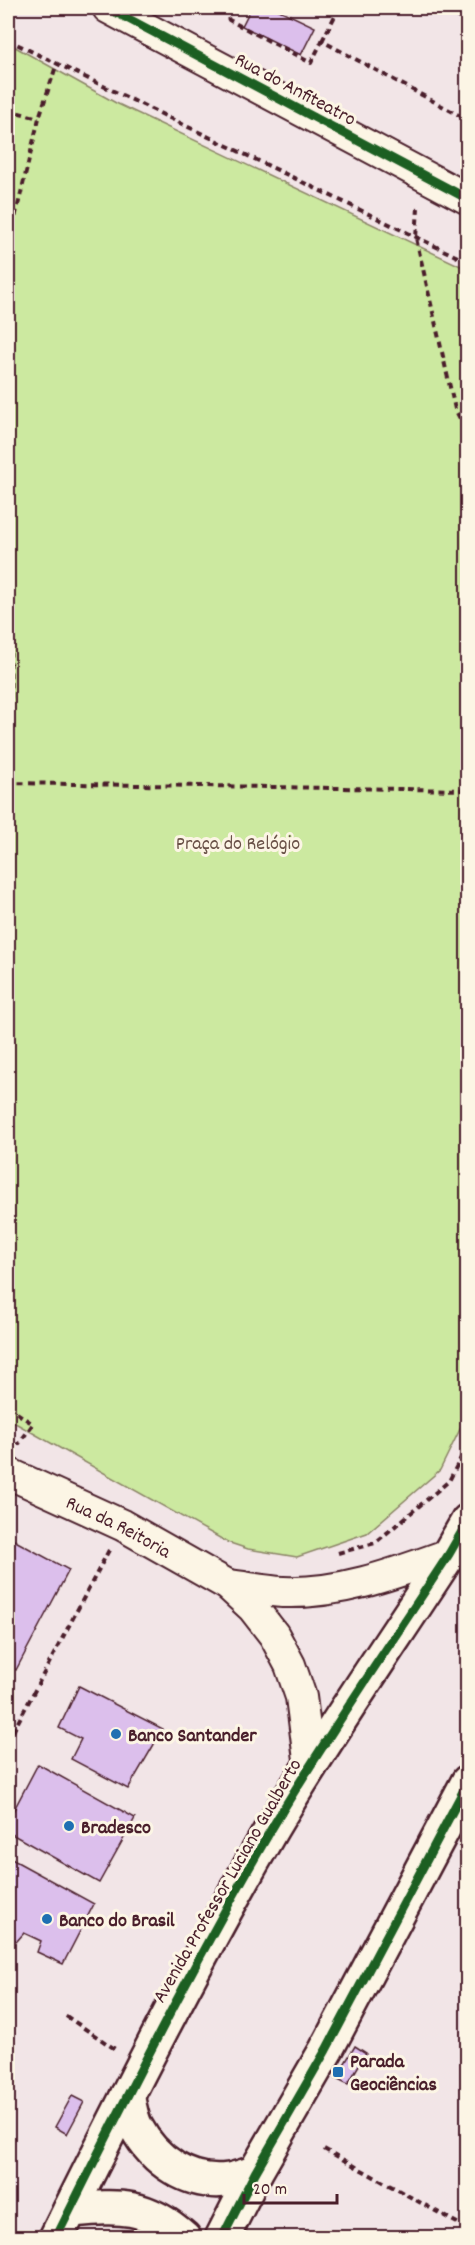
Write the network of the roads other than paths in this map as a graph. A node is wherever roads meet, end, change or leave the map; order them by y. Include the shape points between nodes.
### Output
1 (108, 8) edge
2 (153, 21) edge
3 (468, 199) edge
4 (11, 1462) edge
5 (468, 1521) edge
6 (449, 1554) junction
7 (228, 1585) junction
8 (310, 1767) junction
9 (468, 1782) edge
10 (127, 2096) junction
11 (255, 2173) junction
12 (63, 2224) edge
13 (184, 2238) edge
14 (222, 2238) edge

1 - 2 street, Rua do Anfiteatro
2 - 3 street, Rua do Anfiteatro
4 - 7 street, Rua da Reitoria
5 - 6 street, Avenida Professor Luciano Gualberto
6 - 7 street, Rua da Reitoria via 340,1588 284,1592
6 - 8 street, Avenida Professor Luciano Gualberto
7 - 8 street, Rua da Reitoria via 267,1626 290,1665 301,1697
8 - 10 street, Avenida Professor Luciano Gualberto via 223,1915
9 - 11 street via 326,2050
10 - 11 street via 135,2125 150,2150 172,2168 208,2180
10 - 12 street, Avenida Professor Luciano Gualberto
11 - 14 street
12 - 13 street via 110,2207 138,2210 167,2223

